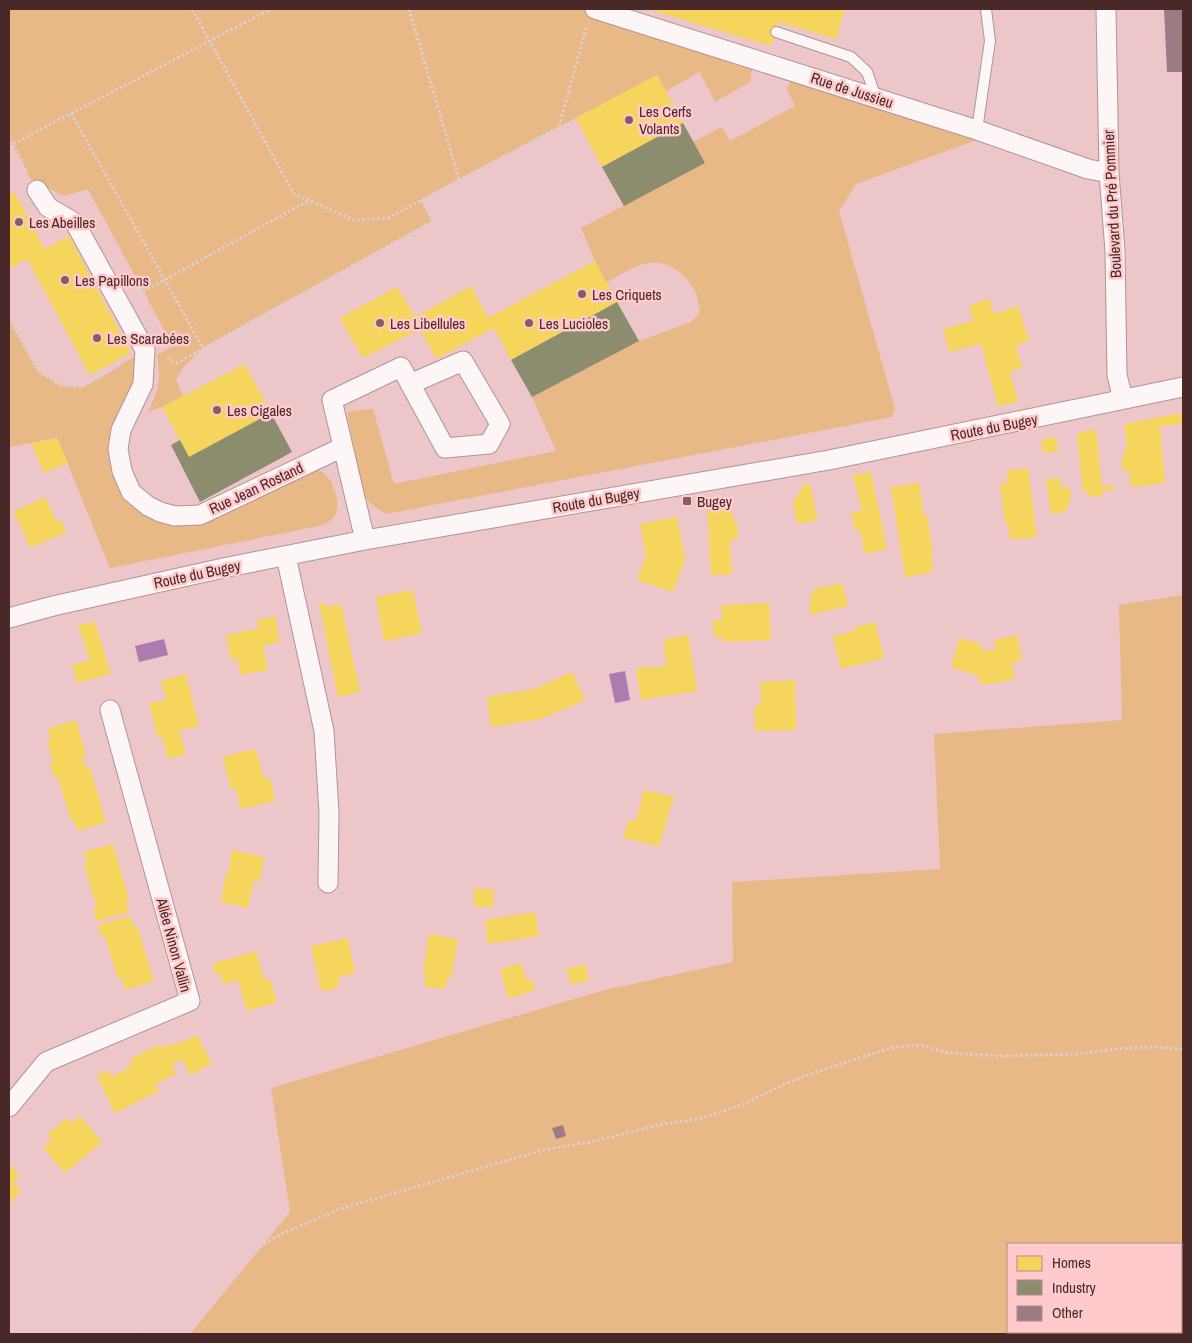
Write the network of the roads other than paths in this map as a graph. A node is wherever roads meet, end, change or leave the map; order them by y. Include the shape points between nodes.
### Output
1 (595, 9) edge
2 (986, 9) edge
3 (1106, 9) edge
4 (776, 32) dead end
5 (876, 98) junction
6 (976, 130) junction
7 (1109, 173) junction
8 (36, 190) road end
9 (410, 384) junction
10 (1183, 387) edge
11 (1123, 399) junction
12 (343, 447) junction
13 (365, 540) junction
14 (286, 556) junction
15 (9, 618) edge
16 (110, 710) dead end
17 (328, 884) dead end
18 (9, 1107) edge

1 - 5 street, Rue de Jussieu
2 - 6 lane via 990,41
3 - 7 street, Boulevard du Pré Pommier
4 - 5 lane via 851,57 867,72
5 - 6 street, Rue de Jussieu
6 - 7 street, Rue de Jussieu via 1088,169
7 - 11 street, Boulevard du Pré Pommier via 1116,251 1117,375
8 - 12 street, Rue Jean Rostand via 48,207 75,223 145,350 143,384 121,430 118,449 122,471 131,492 160,512 175,516 200,515
9 - 9 street via 445,448 489,444 500,424 463,362
9 - 12 street via 401,367 332,400
10 - 11 street, Route du Bugey
11 - 13 street, Route du Bugey via 829,460
12 - 13 street
13 - 14 street, Route du Bugey
14 - 15 street, Route du Bugey via 73,601
14 - 17 street via 324,731
16 - 18 street, Allée Ninon Vallin via 190,1001 46,1062

